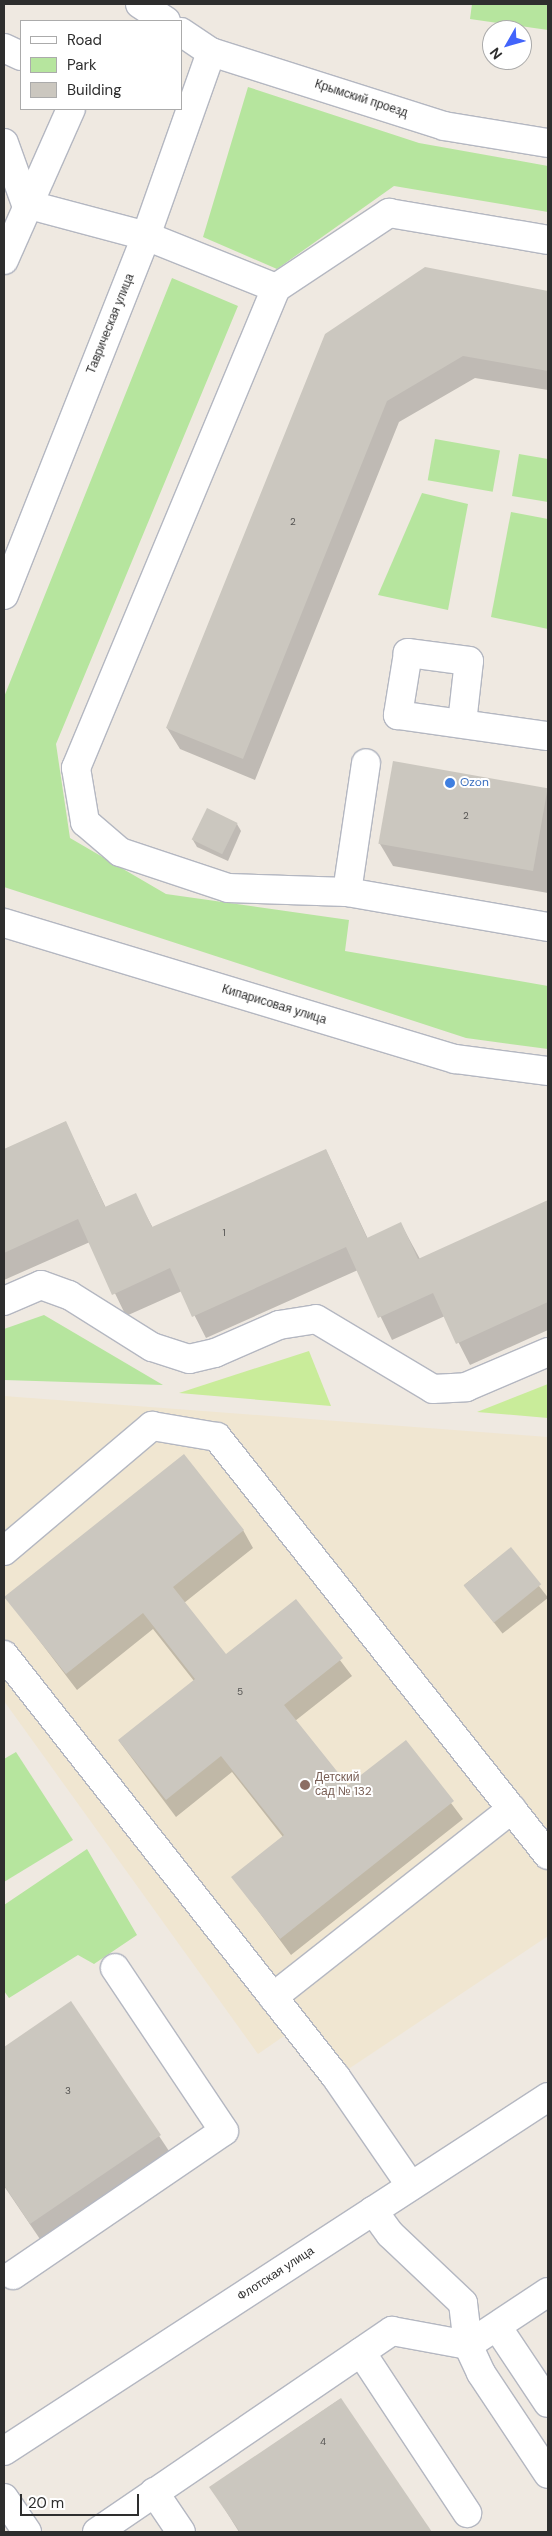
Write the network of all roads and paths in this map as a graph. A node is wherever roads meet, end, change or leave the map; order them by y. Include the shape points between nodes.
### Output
1 (140, 4) edge
2 (164, 20) edge
3 (182, 33) edge
4 (4, 48) edge
5 (211, 52) junction
6 (20, 56) edge
7 (71, 110) edge
8 (4, 143) edge
9 (548, 143) edge
10 (26, 204) junction
11 (146, 236) junction
12 (548, 240) edge
13 (4, 260) edge
14 (276, 288) junction
15 (4, 594) edge
16 (462, 723) dead end
17 (548, 736) edge
18 (366, 763) dead end
19 (347, 892) junction
20 (4, 923) edge
21 (548, 927) edge
22 (548, 1071) edge
23 (4, 1302) edge
24 (548, 1352) edge
25 (4, 1551) edge
26 (4, 1655) edge
27 (512, 1809) junction
28 (548, 1855) edge
29 (115, 1968) dead end
30 (272, 1998) junction
31 (548, 2097) edge
32 (411, 2186) junction
33 (374, 2210) junction
34 (7, 2273) edge
35 (548, 2292) edge
36 (498, 2328) junction
37 (468, 2345) junction
38 (361, 2352) junction
39 (548, 2403) edge
40 (4, 2451) edge
41 (548, 2474) edge
42 (154, 2492) junction
43 (4, 2498) edge
44 (467, 2513) dead end
45 (28, 2532) edge
46 (97, 2532) edge
47 (181, 2532) edge

1 - 2 street
3 - 5 street, Крымский проезд
4 - 6 street
5 - 9 street, Крымский проезд via 444,126
5 - 11 street, Таврическая улица
7 - 10 street
8 - 10 street
10 - 11 street
10 - 13 street
11 - 14 street
11 - 15 street, Таврическая улица
12 - 14 street via 389,213
14 - 19 street via 76,768 85,822 120,852 228,888
16 - 17 street
18 - 19 street
19 - 21 street
20 - 22 street, Кипарисовая улица via 455,1059
23 - 24 street via 41,1285 69,1295 152,1347 188,1359 215,1353 279,1325 316,1319 433,1389 466,1387
25 - 27 street via 152,1426 217,1437
26 - 30 street
27 - 28 street
27 - 30 street
29 - 34 street via 224,2131
30 - 32 street via 336,2077
31 - 32 street, Флотская улица
32 - 33 street, Флотская улица
33 - 37 street via 390,2234 463,2303
33 - 40 street, Флотская улица
35 - 36 street
36 - 37 street
36 - 39 street
37 - 38 street via 392,2331
37 - 41 street
38 - 42 street
38 - 44 street
42 - 46 street
42 - 47 street
43 - 45 street

